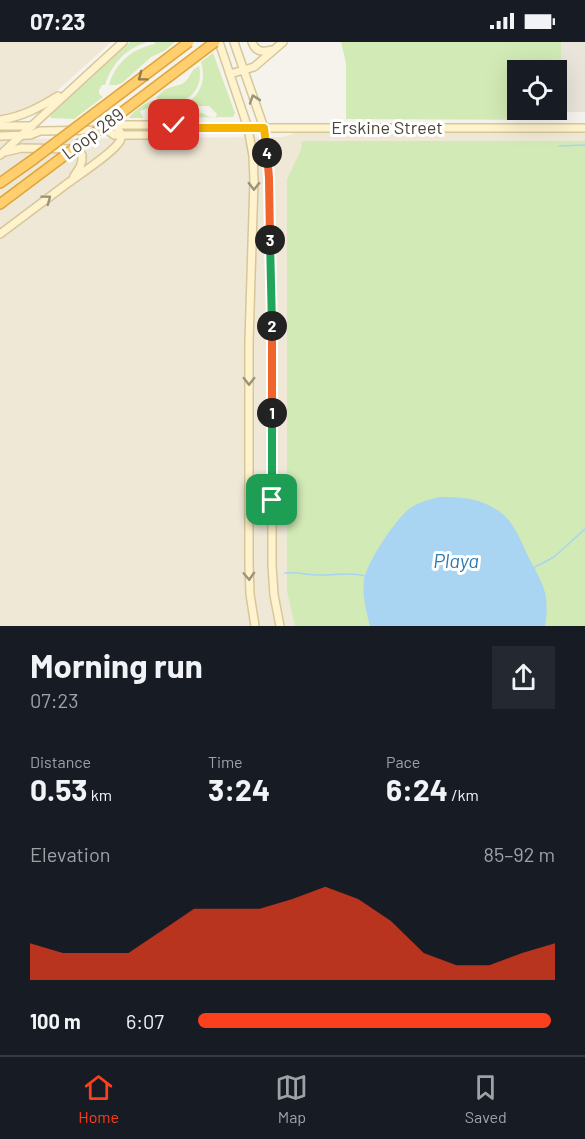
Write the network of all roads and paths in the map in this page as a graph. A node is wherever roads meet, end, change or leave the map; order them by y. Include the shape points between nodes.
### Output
1 (123, 42) edge
2 (189, 42) edge
3 (217, 42) edge
4 (234, 42) edge
5 (252, 42) edge
6 (282, 42) edge
7 (273, 49) junction
8 (244, 70) junction
9 (230, 74) junction
10 (73, 87) junction
11 (0, 120) edge
12 (114, 125) junction
13 (0, 126) edge
14 (31, 126) junction
15 (190, 128) junction
16 (248, 128) junction
17 (264, 128) junction
18 (585, 128) edge
19 (107, 130) junction
20 (40, 131) junction
21 (21, 135) junction
22 (121, 135) junction
23 (0, 136) edge
24 (1, 154) edge
25 (0, 183) edge
26 (66, 184) junction
27 (0, 204) edge
28 (0, 234) edge
29 (255, 626) edge
30 (280, 626) edge

1 - 10 main road
2 -> 25 highway, Loop 289, bridge
3 - 9 main road
3 - 27 highway, Loop 289, bridge
4 - 8 main road
5 - 7 main road via 260,51
6 - 7 main road
7 - 8 main road
8 - 9 main road
17 -> 8 main road
9 - 16 main road
10 - 11 main road via 33,110
10 - 14 main road
12 - 15 main road, Erskine Street
12 - 19 main road
12 - 22 main road
13 - 14 main road, Erskine Street
14 - 20 main road, Erskine Street
14 - 21 main road
15 - 16 main road, Erskine Street
15 - 22 main road, Erskine Street via 173,135
16 - 17 main road, Erskine Street
16 -> 29 main road via 254,180 249,564
17 - 18 main road, Erskine Street
17 - 30 main road via 269,178 272,337 272,565
19 - 20 main road, Erskine Street
19 - 22 main road, Erskine Street
20 - 21 main road, Erskine Street
21 - 23 main road, Erskine Street
21 - 24 main road
22 - 26 main road via 109,153
24 - 26 main road via 22,148 76,149 82,155 81,166
28 -> 26 main road

